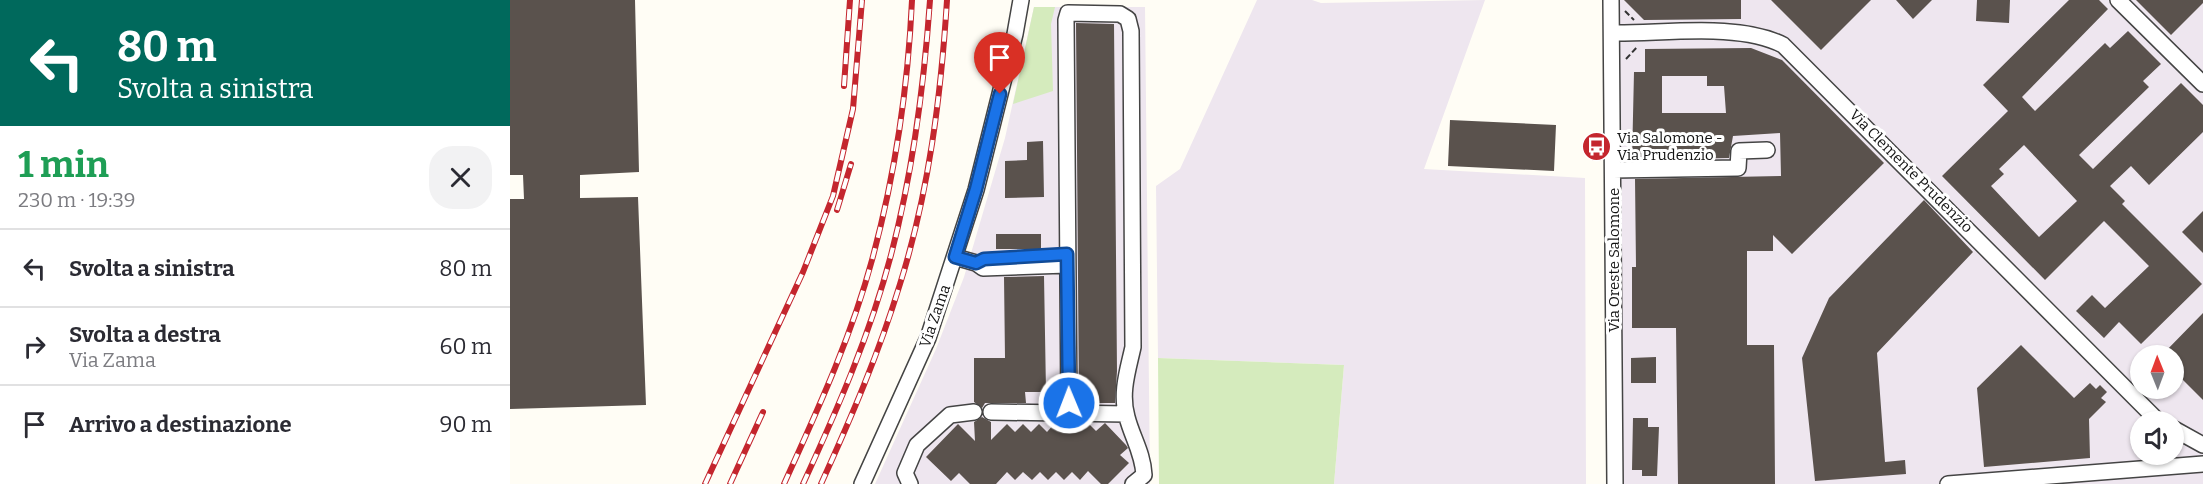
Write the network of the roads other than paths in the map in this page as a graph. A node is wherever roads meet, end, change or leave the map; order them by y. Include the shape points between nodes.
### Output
1 (1021, 0) edge
2 (1611, 0) edge
3 (2118, 0) edge
4 (1612, 33) junction
5 (2203, 84) edge
6 (1767, 150) dead end
7 (1613, 170) junction
8 (955, 257) junction
9 (1067, 260) junction
10 (1069, 411) junction
11 (2148, 411) edge
12 (974, 412) dead end
13 (991, 412) dead end
14 (1126, 414) junction
15 (2184, 435) edge
16 (2203, 445) edge
17 (2130, 463) edge
18 (2184, 463) edge
19 (2203, 464) edge
20 (862, 484) edge
21 (910, 484) edge
22 (1133, 484) edge
23 (1615, 484) edge
24 (1948, 484) edge

1 - 8 street, Via Zama via 976,189
2 - 4 street, Via Oreste Salomone
3 - 5 street
4 - 7 street, Via Oreste Salomone
4 - 11 street, Via Clemente Prudenzio via 1737,32 1783,45
6 - 7 street via 1739,151 1738,168
7 - 23 street, Via Oreste Salomone
8 - 9 street via 976,263 984,259
8 - 20 street, Via Zama via 928,338
9 - 10 street
9 - 14 street via 1066,20 1068,13 1120,14 1128,20 1131,31 1133,347 1123,390
10 - 13 street
10 - 14 street
12 - 21 street via 950,415 916,445 905,473
14 - 22 street via 1143,457 1144,475
15 - 16 street
17 - 24 street
18 - 19 street

